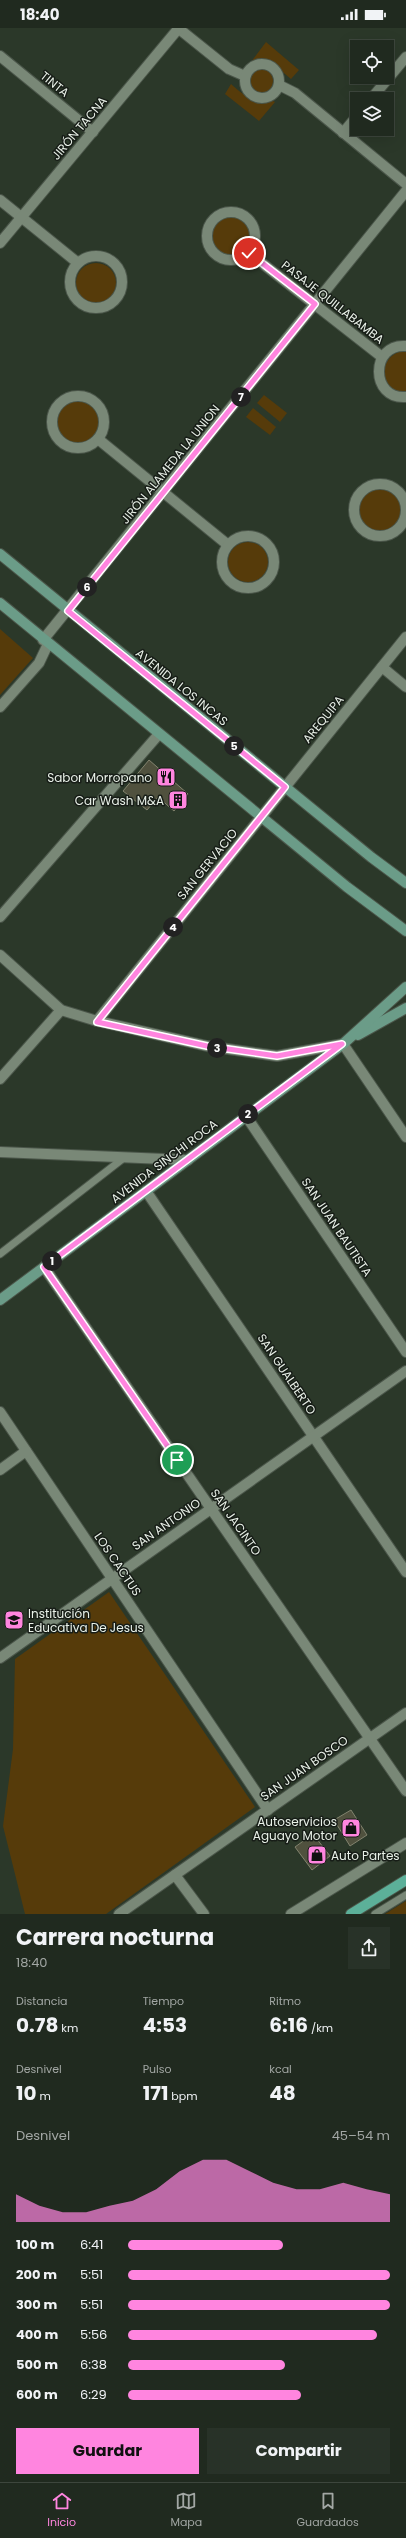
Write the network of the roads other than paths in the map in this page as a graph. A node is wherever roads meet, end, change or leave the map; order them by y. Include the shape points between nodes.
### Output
1 (178, 28) edge
2 (0, 56) edge
3 (406, 57) edge
4 (245, 76) junction
5 (279, 85) junction
6 (377, 92) edge
7 (350, 124) edge
8 (93, 132) junction
9 (343, 133) junction
10 (406, 184) edge
11 (406, 191) edge
12 (0, 200) edge
13 (22, 217) junction
14 (0, 244) edge
15 (249, 253) junction
16 (78, 263) junction
17 (315, 304) junction
18 (406, 346) edge
19 (382, 358) junction
20 (406, 397) edge
21 (98, 439) junction
22 (164, 492) junction
23 (403, 529) edge
24 (228, 545) junction
25 (0, 554) edge
26 (0, 603) edge
27 (68, 611) junction
28 (406, 637) edge
29 (46, 642) junction
30 (382, 667) junction
31 (406, 687) edge
32 (0, 707) edge
33 (159, 734) junction
34 (285, 787) junction
35 (261, 817) junction
36 (406, 883) edge
37 (0, 917) edge
38 (406, 931) edge
39 (0, 955) edge
40 (406, 987) edge
41 (406, 1008) edge
42 (61, 1010) junction
43 (97, 1022) junction
44 (342, 1044) junction
45 (0, 1079) edge
46 (246, 1116) junction
47 (406, 1137) edge
48 (0, 1152) edge
49 (125, 1157) junction
50 (188, 1160) junction
51 (146, 1191) junction
52 (0, 1254) edge
53 (44, 1267) junction
54 (0, 1300) edge
55 (406, 1352) edge
56 (406, 1371) edge
57 (0, 1412) edge
58 (313, 1436) junction
59 (26, 1451) junction
60 (0, 1470) edge
61 (211, 1508) junction
62 (406, 1572) edge
63 (111, 1578) junction
64 (0, 1658) edge
65 (406, 1713) edge
66 (369, 1739) junction
67 (406, 1791) edge
68 (268, 1810) junction
69 (406, 1843) edge
70 (175, 1875) junction
71 (406, 1880) edge
72 (406, 1895) edge
73 (119, 1914) edge
74 (204, 1914) edge
75 (291, 1914) edge
76 (351, 1914) edge
77 (375, 1914) edge

1 - 4 street via 229,69
1 - 8 street, JIRÓN TACNA
2 - 8 street, TINTA
3 - 6 street
4 - 5 street via 252,67 263,63 278,73
4 - 5 street via 249,92 258,98 274,94
5 - 9 street via 295,93
7 - 9 street
8 - 13 street, JIRÓN TACNA
9 - 10 street
11 - 17 street, JIRÓN ALAMEDA LA UNION
12 - 13 street
13 - 14 street, JIRÓN TACNA
13 - 16 street
15 - 15 street via 235,260 219,257 213,252 207,238 207,230 216,216 232,212 247,217 255,230 256,238
15 - 17 street, PASAJE QUILLABAMBA
16 - 16 street via 85,258 102,256 117,265 122,281 121,290 111,304 95,308 86,306 74,295 70,278
17 - 19 street, PASAJE QUILLABAMBA
17 - 22 street, JIRÓN ALAMEDA LA UNION
18 - 19 street, PASAJE QUILLABAMBA via 395,348
19 - 20 street, PASAJE QUILLABAMBA via 378,374 380,383 393,395
21 - 21 street via 84,447 75,448 60,440 52,424 53,416 62,401 69,397 82,396 94,400 100,407 105,423
21 - 22 street
22 - 24 street
22 - 27 street, JIRÓN ALAMEDA LA UNION
23 - 23 street via 378,536 363,530 354,516 360,492 376,484 393,488 404,501
24 - 24 street via 244,536 262,540 268,546 274,562 268,579 262,584 246,588 231,581 222,567 224,552
25 - 27 main road, AVENIDA LOS INCAS
26 - 29 main road
27 - 29 street, JIRÓN ALAMEDA LA UNION
27 - 34 main road, AVENIDA LOS INCAS
28 - 30 street, AREQUIPA
29 - 32 street, JIRÓN ALAMEDA LA UNION via 39,663
29 - 33 main road
30 - 31 street
30 - 34 street, AREQUIPA
33 - 35 main road
33 - 37 street
34 - 35 street, AREQUIPA
34 - 36 main road, AVENIDA LOS INCAS
35 - 38 main road
35 - 43 street, SAN GERVACIO
39 - 42 street
40 - 44 main road, AVENIDA SINCHI ROCA
41 - 44 main road, AVENIDA SINCHI ROCA
42 - 43 street
42 - 45 street
43 - 44 street via 207,1046 277,1056
44 - 46 main road, AVENIDA SINCHI ROCA
44 - 47 street
46 - 50 main road, AVENIDA SINCHI ROCA
46 - 55 street, SAN JUAN BAUTISTA
48 - 49 street
49 - 50 street
49 - 52 lane
50 - 51 main road, AVENIDA SINCHI ROCA
51 - 53 main road, AVENIDA SINCHI ROCA
51 - 58 street, SAN GUALBERTO
53 - 54 main road, AVENIDA SINCHI ROCA
53 - 61 street, SAN JACINTO
56 - 58 street, SAN ANTONIO
57 - 59 street, LOS CACTUS
58 - 61 street, SAN ANTONIO
58 - 62 street, SAN GUALBERTO
59 - 60 street
59 - 63 street, LOS CACTUS
61 - 63 street, SAN ANTONIO
61 - 66 street, SAN JACINTO
63 - 64 street, SAN ANTONIO
63 - 68 street, LOS CACTUS
65 - 66 street, SAN JUAN BOSCO
66 - 67 street, SAN JACINTO
66 - 68 street, SAN JUAN BOSCO
68 - 70 street, SAN JUAN BOSCO
69 - 75 street
70 - 73 street, SAN JUAN BOSCO
70 - 74 street
71 - 76 main road
72 - 77 lane

